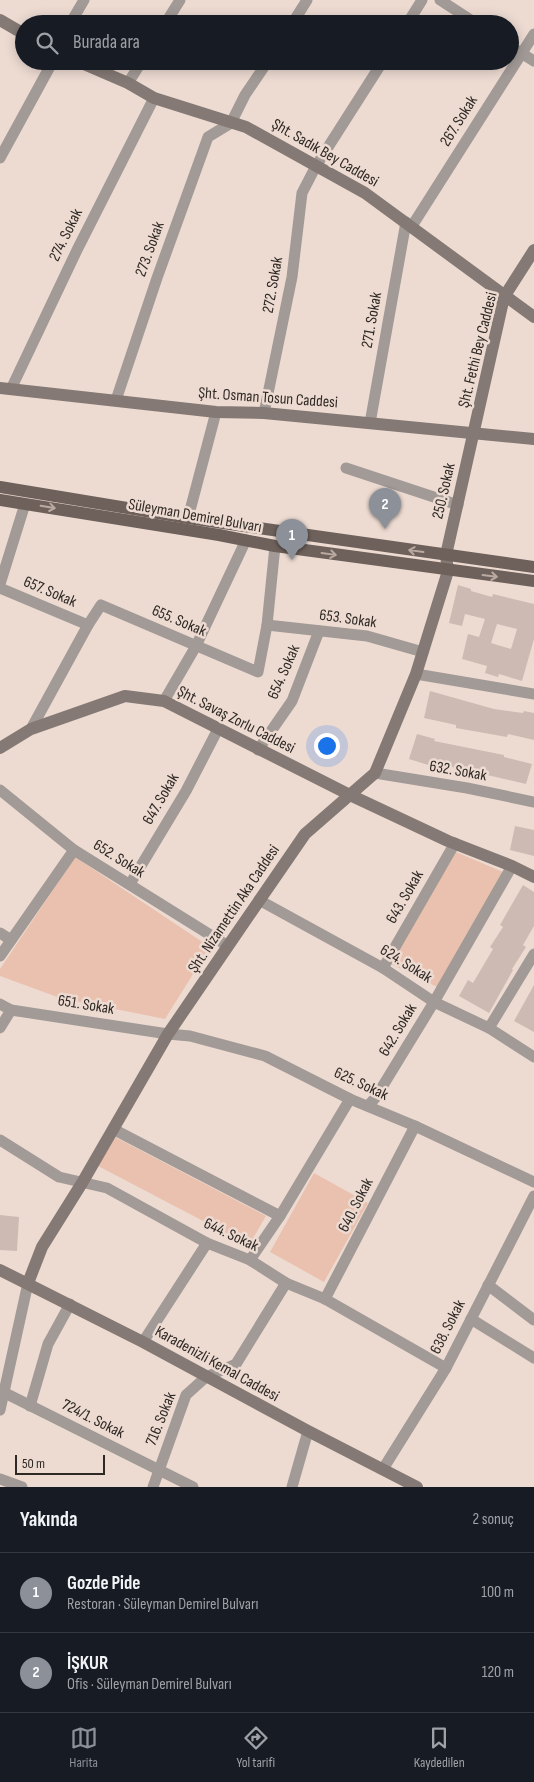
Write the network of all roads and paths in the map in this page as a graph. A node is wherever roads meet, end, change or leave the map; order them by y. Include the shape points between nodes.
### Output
1 (84, 0) edge
2 (180, 0) edge
3 (307, 0) edge
4 (422, 0) edge
5 (440, 0) edge
6 (75, 15) edge
7 (171, 15) edge
8 (298, 15) edge
9 (413, 15) edge
10 (463, 15) edge
11 (0, 20) edge
12 (15, 29) edge
13 (534, 34) edge
14 (521, 53) junction
15 (519, 56) edge
16 (534, 61) edge
17 (48, 70) edge
18 (98, 70) edge
19 (136, 70) edge
20 (262, 70) edge
21 (377, 70) edge
22 (510, 70) edge
23 (128, 83) junction
24 (154, 98) junction
25 (231, 123) junction
26 (1, 156) edge
27 (316, 166) junction
28 (409, 224) junction
29 (534, 250) edge
30 (504, 296) junction
31 (534, 317) edge
32 (5, 388) edge
33 (116, 400) junction
34 (216, 412) junction
35 (264, 413) junction
36 (370, 423) junction
37 (474, 434) junction
38 (534, 439) edge
39 (346, 468) dead end
40 (0, 487) edge
41 (0, 500) edge
42 (25, 504) junction
43 (458, 505) junction
44 (188, 518) junction
45 (246, 540) junction
46 (275, 546) junction
47 (446, 555) junction
48 (534, 567) edge
49 (448, 570) junction
50 (534, 581) edge
51 (0, 584) edge
52 (0, 588) edge
53 (88, 625) junction
54 (267, 625) junction
55 (319, 631) junction
56 (196, 646) junction
57 (423, 652) junction
58 (416, 674) junction
59 (534, 694) edge
60 (164, 701) junction
61 (31, 729) junction
62 (218, 729) junction
63 (0, 748) edge
64 (258, 750) junction
65 (375, 773) junction
66 (0, 790) edge
67 (350, 795) junction
68 (534, 802) edge
69 (455, 843) junction
70 (74, 850) junction
71 (512, 866) junction
72 (534, 877) edge
73 (130, 884) junction
74 (259, 900) junction
75 (0, 933) edge
76 (11, 940) junction
77 (228, 946) junction
78 (534, 954) edge
79 (0, 956) edge
80 (383, 968) junction
81 (434, 1002) junction
82 (0, 1004) edge
83 (11, 1010) junction
84 (0, 1028) edge
85 (489, 1028) junction
86 (168, 1034) junction
87 (534, 1057) edge
88 (350, 1099) junction
89 (368, 1106) junction
90 (415, 1126) junction
91 (113, 1129) junction
92 (0, 1140) edge
93 (534, 1182) edge
94 (82, 1183) junction
95 (534, 1196) edge
96 (280, 1216) junction
97 (208, 1243) junction
98 (250, 1260) junction
99 (0, 1270) edge
100 (28, 1282) junction
101 (286, 1283) junction
102 (488, 1285) junction
103 (325, 1299) junction
104 (70, 1304) junction
105 (471, 1319) junction
106 (534, 1320) edge
107 (143, 1342) junction
108 (534, 1358) edge
109 (446, 1368) junction
110 (206, 1377) junction
111 (5, 1393) junction
112 (30, 1406) junction
113 (0, 1410) edge
114 (308, 1431) junction
115 (383, 1469) junction
116 (159, 1470) junction
117 (0, 1479) edge
118 (22, 1487) edge
119 (153, 1487) edge
120 (193, 1487) edge
121 (292, 1487) edge
122 (417, 1487) edge

1 - 6 street
2 - 7 street
3 - 8 street
4 - 9 street
5 - 10 street
11 - 12 street
13 - 14 street, 267. Sokak
14 - 15 street, 267. Sokak
14 - 16 street
17 - 26 street
18 - 23 street, Şht. Sadık Bey Caddesi
19 - 23 street
20 - 25 street
21 - 27 street, 272. Sokak
22 - 28 street, 267. Sokak
23 - 24 street, Şht. Sadık Bey Caddesi
24 - 25 street, Şht. Sadık Bey Caddesi
24 - 32 street, 274. Sokak
25 - 27 street, Şht. Sadık Bey Caddesi via 246,127
25 - 33 street, 273. Sokak via 208,136
27 - 28 street, Şht. Sadık Bey Caddesi via 365,193
27 - 35 street, 272. Sokak via 302,193 292,277
28 - 30 street, Şht. Sadık Bey Caddesi
28 - 36 street, 271. Sokak
29 - 30 street, Şht. Fethi Bey Caddesi
30 - 31 street, Şht. Sadık Bey Caddesi
30 - 37 street, Şht. Fethi Bey Caddesi
32 - 33 street, Şht. Osman Tosun Caddesi
33 - 34 street, Şht. Osman Tosun Caddesi
34 - 35 street, Şht. Osman Tosun Caddesi
34 - 44 street
35 - 36 street, Şht. Osman Tosun Caddesi
36 - 37 street, Şht. Osman Tosun Caddesi
37 - 38 street, Şht. Osman Tosun Caddesi
37 - 43 street, 250. Sokak
39 - 43 street
40 - 44 main road, Süleyman Demirel Bulvarı
41 - 42 main road, Süleyman Demirel Bulvarı
42 -> 45 main road, Süleyman Demirel Bulvarı
42 - 51 street
43 - 47 street, 250. Sokak
47 -> 44 main road, Süleyman Demirel Bulvarı
45 - 46 main road, Süleyman Demirel Bulvarı
45 - 56 street
46 -> 49 main road, Süleyman Demirel Bulvarı
46 - 54 street, 655. Sokak
47 - 48 main road, Süleyman Demirel Bulvarı
47 - 49 street, Şht. Nizamettin Aka Caddesi
49 -> 50 main road, Süleyman Demirel Bulvarı
49 - 57 street, Şht. Nizamettin Aka Caddesi
52 - 53 street, 657. Sokak
53 - 56 street, 655. Sokak via 101,605
53 - 61 street, 655. Sokak
54 - 55 street, 653. Sokak
54 - 56 street, 655. Sokak via 258,672
55 - 57 street, 653. Sokak via 367,636
55 - 64 street, 654. Sokak via 292,700
56 - 60 street
57 - 58 street, Şht. Nizamettin Aka Caddesi
58 - 59 street
58 - 65 street, Şht. Nizamettin Aka Caddesi
60 - 61 street, Şht. Savaş Zorlu Caddesi via 124,696
60 - 62 street, Şht. Savaş Zorlu Caddesi
61 - 63 street, Şht. Savaş Zorlu Caddesi
62 - 64 street, Şht. Savaş Zorlu Caddesi
62 - 73 street, 647. Sokak via 186,792
64 - 67 street, Şht. Savaş Zorlu Caddesi
65 - 67 street, Şht. Nizamettin Aka Caddesi
65 - 68 street, 632. Sokak
66 - 70 street, 652. Sokak
67 - 69 street, Şht. Savaş Zorlu Caddesi
67 - 74 street, Şht. Nizamettin Aka Caddesi via 304,834
69 - 71 street, Şht. Savaş Zorlu Caddesi
69 - 80 street, 643. Sokak
70 - 73 street, 652. Sokak
70 - 76 street
71 - 72 street, Şht. Savaş Zorlu Caddesi
71 - 81 street, 642. Sokak
73 - 77 street, 652. Sokak
74 - 77 street, Şht. Nizamettin Aka Caddesi
74 - 80 street, 624. Sokak
75 - 76 street
76 - 79 street
77 - 86 street, Şht. Nizamettin Aka Caddesi
78 - 85 street
80 - 81 street, 624. Sokak
81 - 85 street, 624. Sokak
81 - 89 street, 642. Sokak
82 - 83 street, 651. Sokak
83 - 84 street
83 - 86 street, 651. Sokak
85 - 87 street, 624. Sokak
86 - 88 street, 625. Sokak via 190,1036 265,1056
86 - 91 street, Şht. Nizamettin Aka Caddesi
88 - 89 street, 625. Sokak
88 - 96 street
89 - 90 street, 625. Sokak
90 - 93 street, 625. Sokak
90 - 103 street, 640. Sokak
91 - 94 street, Şht. Nizamettin Aka Caddesi
91 - 96 street
92 - 94 street, 644. Sokak via 59,1177
94 - 97 street, 644. Sokak via 107,1188
94 - 100 street, Şht. Nizamettin Aka Caddesi via 42,1247
95 - 102 street, 638. Sokak
96 - 98 street
97 - 98 street, 644. Sokak
97 - 107 street
98 - 101 street, 644. Sokak
99 - 100 street, Karadenizli Kemal Caddesi
100 - 104 street, Karadenizli Kemal Caddesi
100 - 111 street
101 - 103 street, 644. Sokak
101 - 110 street, 716. Sokak via 236,1364
102 - 105 street, 638. Sokak
102 - 106 street
103 - 109 street, 644. Sokak
104 - 107 street, Karadenizli Kemal Caddesi
104 - 112 street via 48,1344
105 - 108 street
105 - 109 street, 638. Sokak
107 - 110 street, Karadenizli Kemal Caddesi
109 - 115 street, 638. Sokak
110 - 114 street, Karadenizli Kemal Caddesi
110 - 116 street, 716. Sokak via 186,1396
111 - 112 street, 724/1. Sokak
111 - 113 street
112 - 116 street, 724/1. Sokak
114 - 115 street, Karadenizli Kemal Caddesi
114 - 121 street
115 - 122 street, Karadenizli Kemal Caddesi
116 - 119 street, 716. Sokak
116 - 120 street, 724/1. Sokak
117 - 118 street

